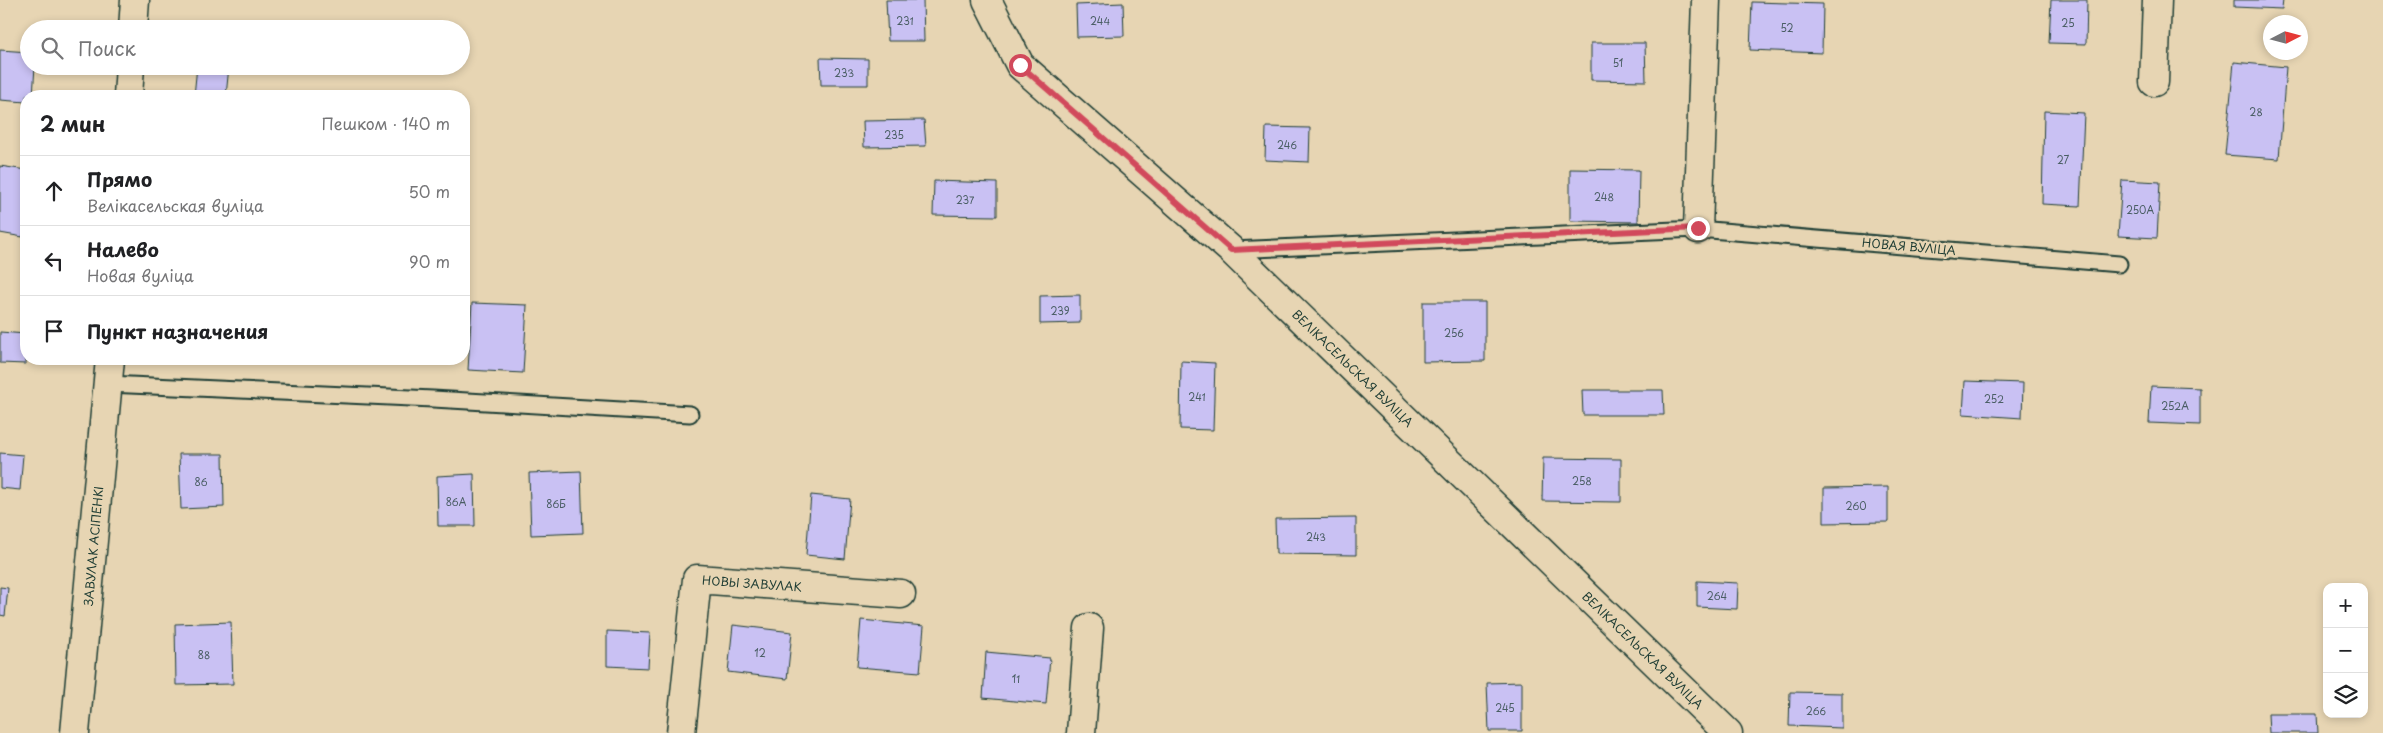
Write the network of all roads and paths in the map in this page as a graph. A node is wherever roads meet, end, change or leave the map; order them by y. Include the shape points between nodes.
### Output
1 (135, 0) edge
2 (987, 0) edge
3 (1706, 0) edge
4 (2157, 0) edge
5 (134, 20) edge
6 (129, 75) edge
7 (2154, 82) dead end
8 (128, 90) edge
9 (1698, 228) junction
10 (1231, 250) junction
11 (2119, 264) dead end
12 (109, 371) edge
13 (690, 414) dead end
14 (901, 594) dead end
15 (1089, 628) dead end
16 (75, 733) edge
17 (681, 733) edge
18 (1081, 733) edge
19 (1728, 733) edge

1 - 5 street
2 - 10 street, ВЕЛІКАСЕЛЬСКАЯ ВУЛІЦА via 1020,65
3 - 9 street
4 - 7 street
6 - 8 street
9 - 10 lane, НОВАЯ ВУЛІЦА
9 - 11 lane, НОВАЯ ВУЛІЦА
10 - 19 street, ВЕЛІКАСЕЛЬСКАЯ ВУЛІЦА
12 - 13 lane via 443,400
12 - 16 street, ЗАВУЛАК АСІПЕНКІ
14 - 17 street, НОВЫ ЗАВУЛАК via 697,579
15 - 18 street

